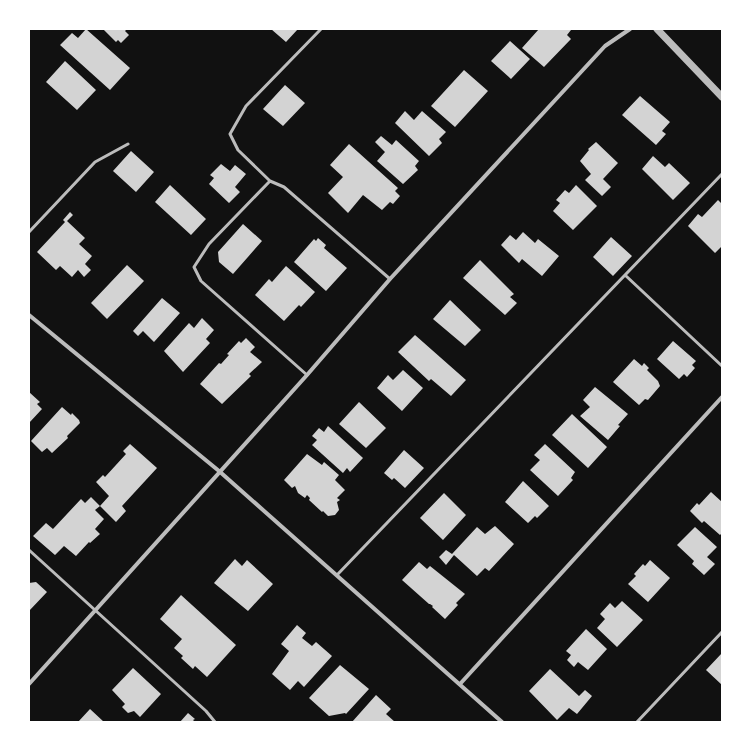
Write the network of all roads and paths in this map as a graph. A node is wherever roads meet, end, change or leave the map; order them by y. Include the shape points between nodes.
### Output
1 (321, 29) edge
2 (630, 29) edge
3 (657, 29) edge
4 (722, 97) edge
5 (128, 144) dead end
6 (722, 174) edge
7 (270, 182) junction
8 (29, 232) edge
9 (625, 275) junction
10 (390, 279) junction
11 (29, 315) edge
12 (722, 366) edge
13 (307, 375) junction
14 (722, 397) edge
15 (219, 471) junction
16 (29, 550) edge
17 (337, 575) junction
18 (95, 610) junction
19 (722, 632) edge
20 (29, 684) edge
21 (460, 684) junction
22 (215, 722) edge
23 (502, 722) edge
24 (637, 722) edge

1 - 7 lane via 246,106 230,134 238,150
2 - 10 street via 605,46
3 - 4 street
5 - 8 lane via 96,162
6 - 9 lane
7 - 10 lane via 284,187
7 - 13 lane via 210,244 194,266 202,281
9 - 12 lane
9 - 17 lane
10 - 13 street
11 - 15 street
13 - 15 street
14 - 21 street
15 - 17 street
15 - 18 street
16 - 18 lane
17 - 21 street
18 - 20 street
18 - 22 lane
19 - 24 lane
21 - 23 street

